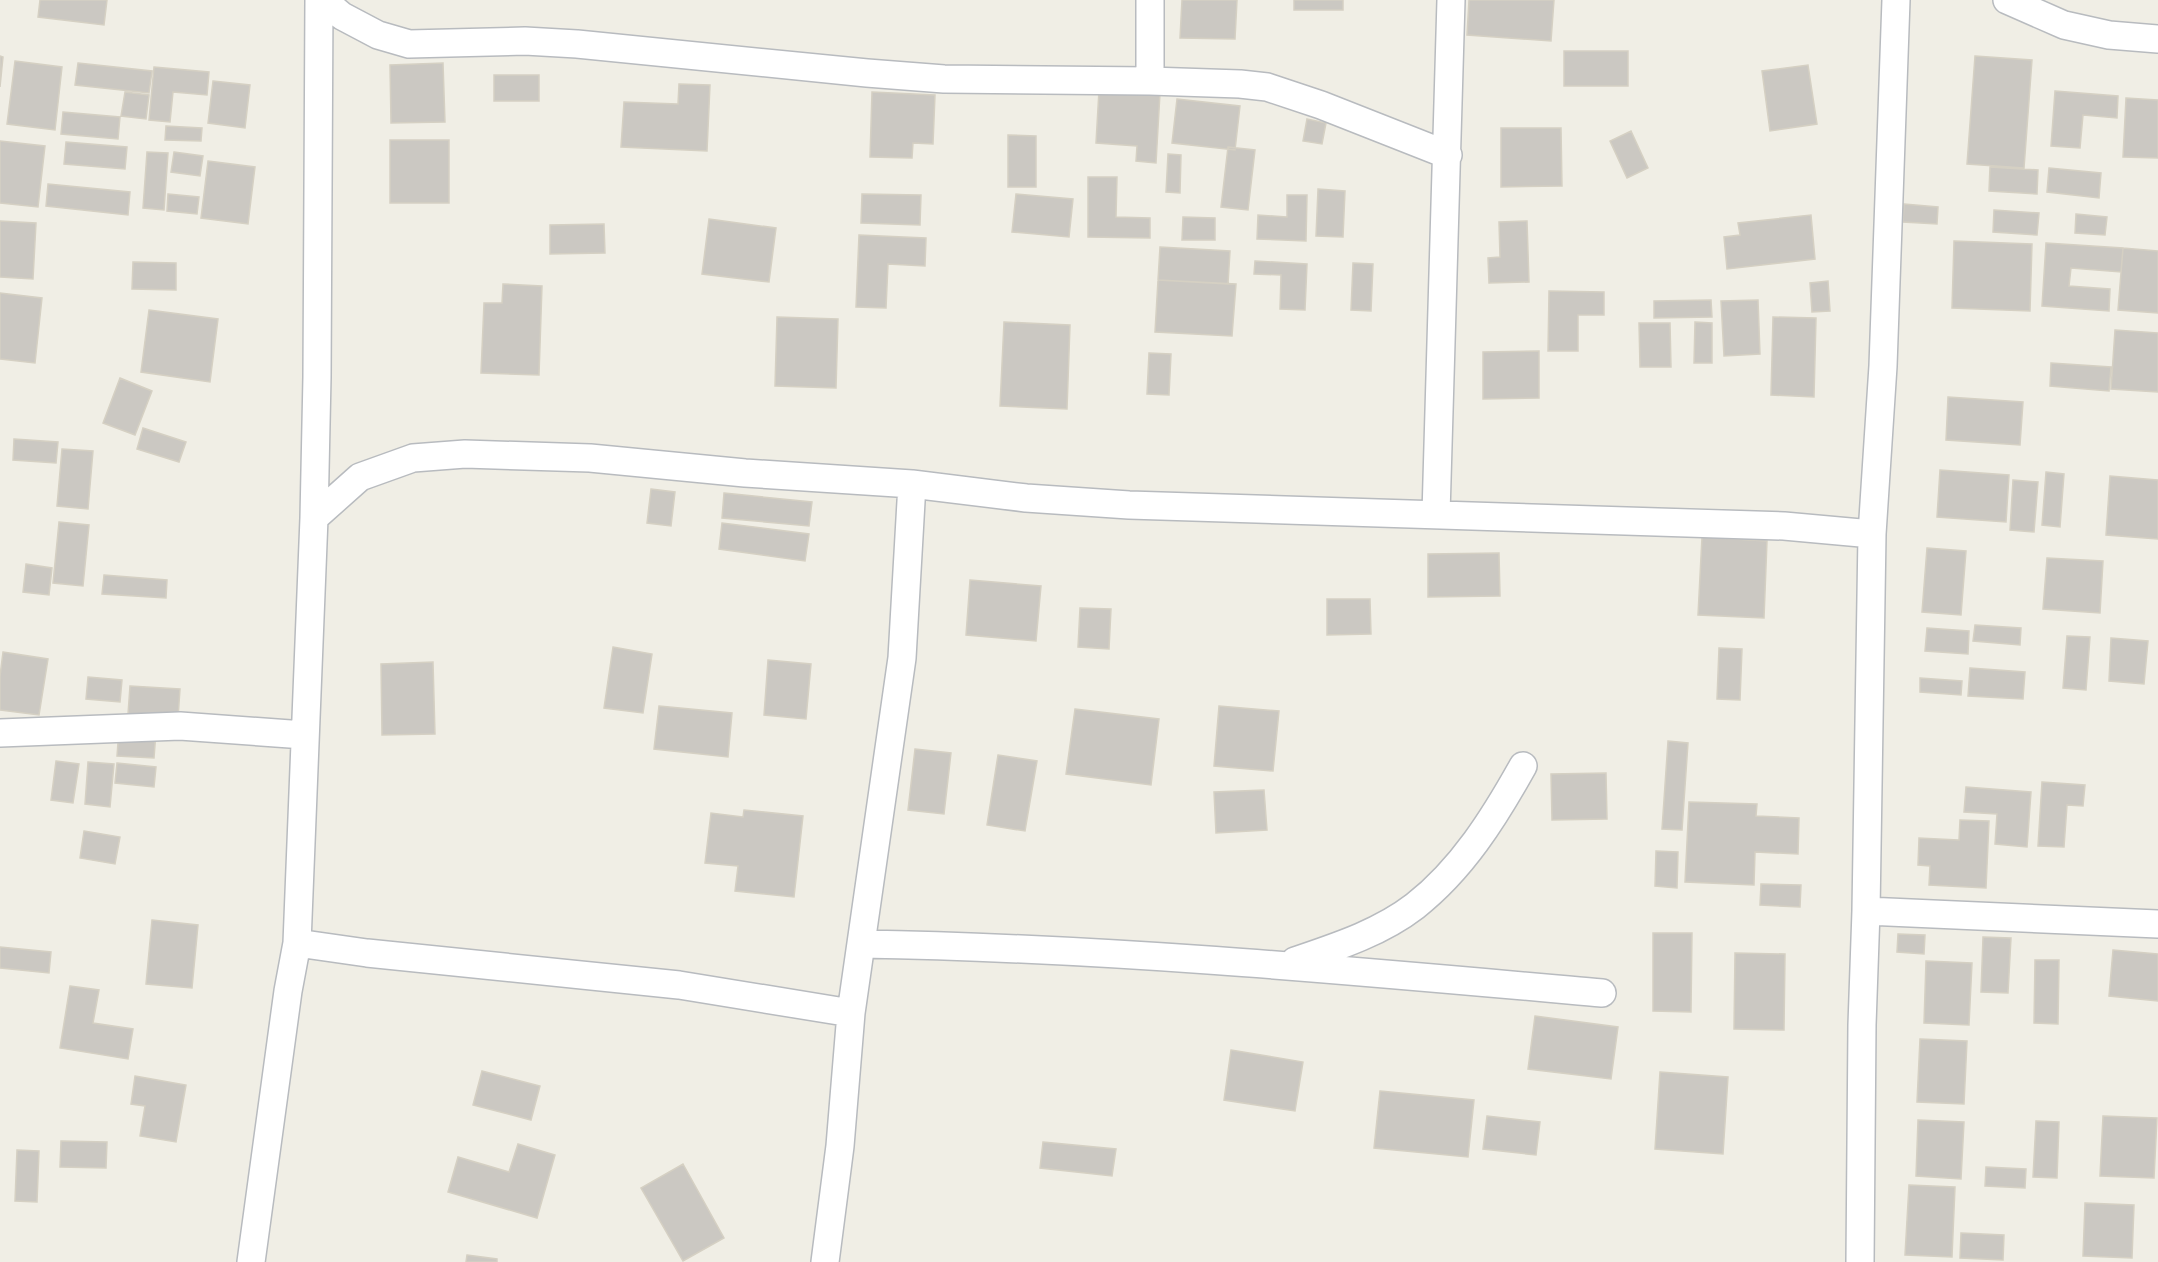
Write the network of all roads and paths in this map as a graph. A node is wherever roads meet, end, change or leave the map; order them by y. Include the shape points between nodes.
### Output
1 (321, 0) edge
2 (1149, 0) edge
3 (1451, 0) edge
4 (1896, 0) edge
5 (2007, 0) edge
6 (2158, 39) edge
7 (1150, 81) junction
8 (1448, 155) junction
9 (912, 484) junction
10 (1436, 514) junction
11 (314, 518) junction
12 (1872, 534) junction
13 (0, 733) edge
14 (304, 735) junction
15 (1523, 766) dead end
16 (1866, 910) junction
17 (2158, 924) edge
18 (297, 943) junction
19 (861, 944) junction
20 (1284, 964) junction
21 (1602, 993) dead end
22 (851, 1012) junction
23 (251, 1262) edge
24 (825, 1262) edge
25 (1860, 1262) edge

1 - 7 street via 378,35 409,44 525,41 944,79
1 - 11 street
2 - 7 street
3 - 8 street
4 - 12 street via 1883,366
5 - 6 street via 2064,25 2109,35
7 - 8 street via 1267,87
8 - 10 street
9 - 10 street via 1129,505
9 - 11 street via 590,458 465,454 413,458 360,477
9 - 19 street via 902,658
10 - 12 street via 1784,526
11 - 14 street
12 - 16 street
13 - 14 street via 180,726
14 - 18 street
15 - 20 street via 1496,815 1467,854 1414,907 1342,945
16 - 17 street
16 - 25 street
18 - 22 street via 679,984
18 - 23 street
19 - 20 street via 975,946
19 - 22 street
20 - 21 street
22 - 24 street

